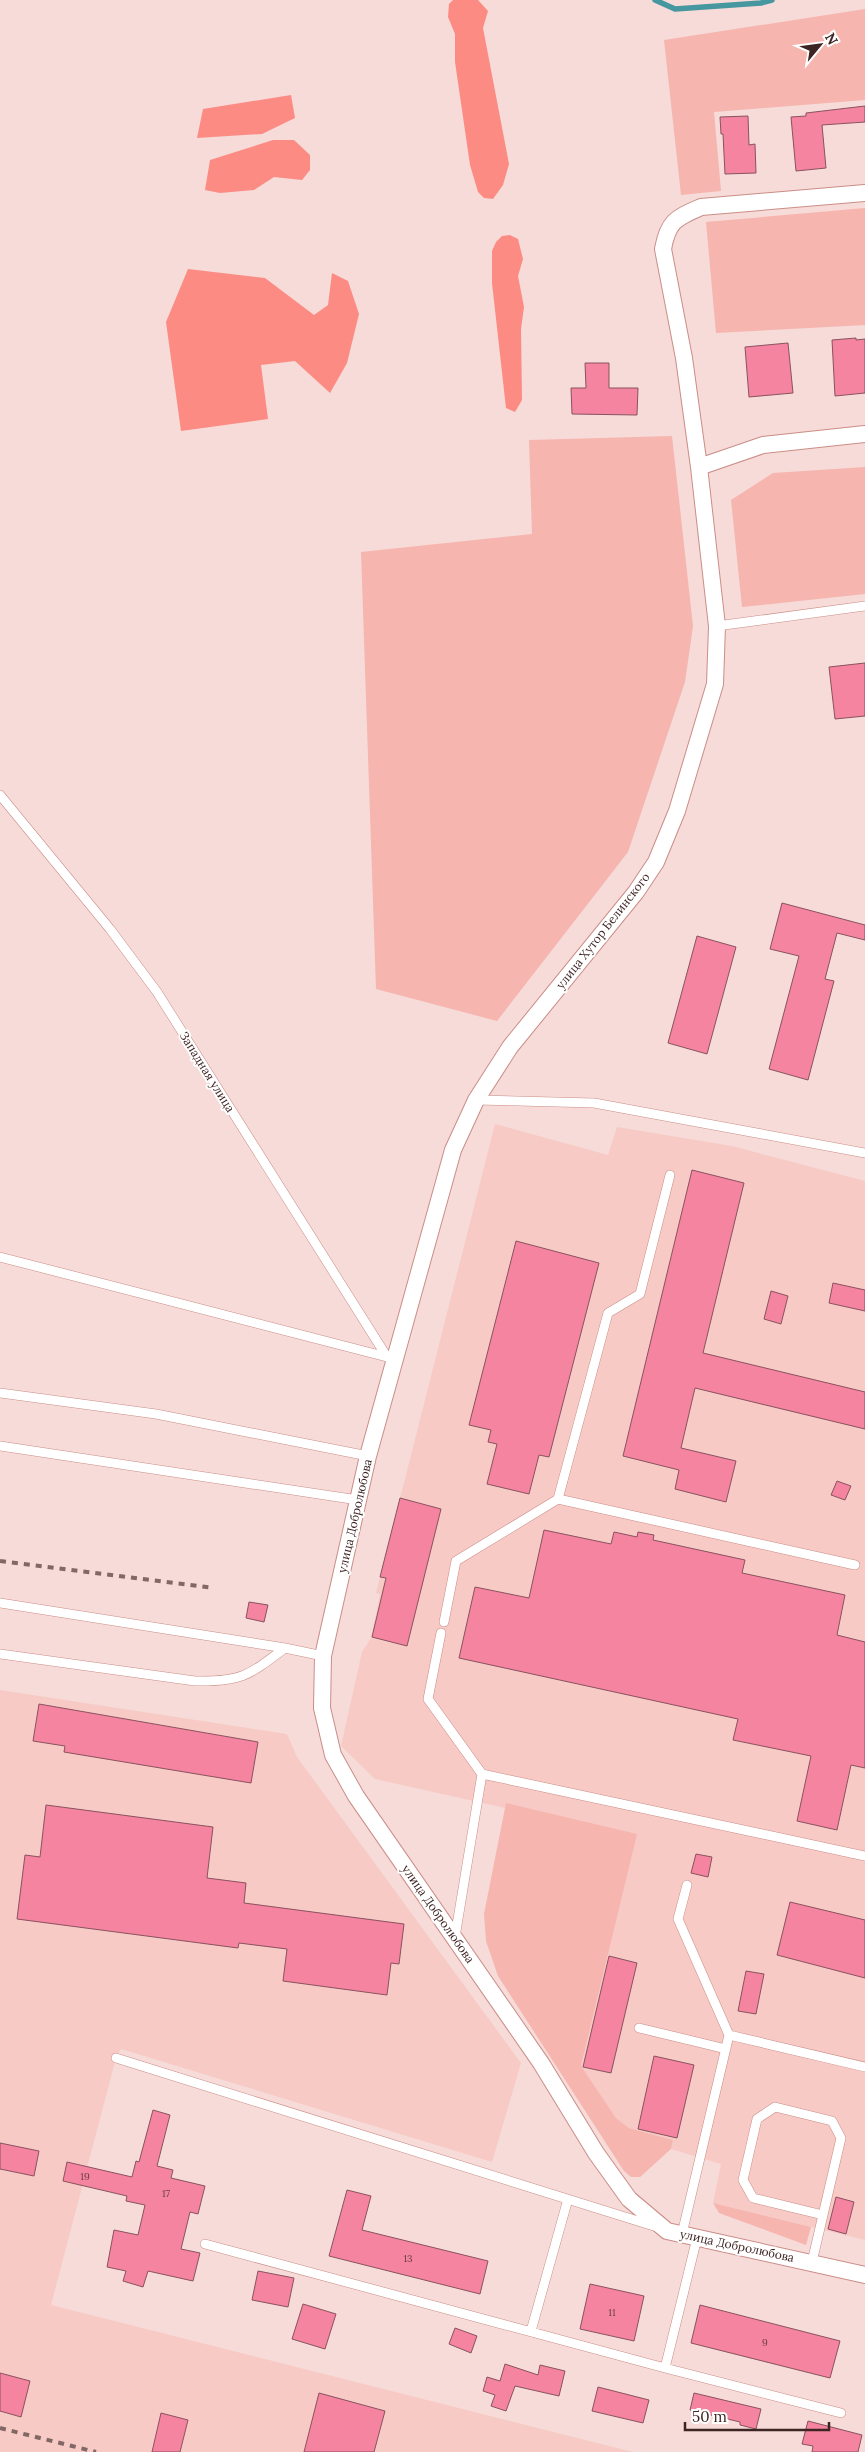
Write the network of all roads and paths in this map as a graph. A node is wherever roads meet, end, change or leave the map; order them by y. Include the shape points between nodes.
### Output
1 (865, 193) edge
2 (865, 434) edge
3 (699, 467) junction
4 (865, 606) edge
5 (718, 626) junction
6 (0, 795) edge
7 (476, 1100) junction
8 (865, 1153) edge
9 (670, 1175) dead end
10 (0, 1257) edge
11 (391, 1359) junction
12 (0, 1393) edge
13 (0, 1446) edge
14 (368, 1456) junction
15 (558, 1499) junction
16 (358, 1500) junction
17 (855, 1565) dead end
18 (0, 1603) edge
19 (444, 1622) dead end
20 (441, 1633) dead end
21 (285, 1648) junction
22 (0, 1654) edge
23 (323, 1656) junction
24 (482, 1774) junction
25 (865, 1856) edge
26 (687, 1886) dead end
27 (455, 1938) junction
28 (639, 2028) dead end
29 (730, 2035) junction
30 (726, 2049) junction
31 (116, 2058) dead end
32 (865, 2067) edge
33 (568, 2199) junction
34 (823, 2215) junction
35 (682, 2234) junction
36 (204, 2244) dead end
37 (812, 2262) junction
38 (865, 2274) edge
39 (532, 2331) junction
40 (665, 2368) junction
41 (841, 2412) dead end

1 - 3 street, улица Хутор Белинского via 701,207 676,218 666,231 663,249 684,358
2 - 3 street via 763,444
3 - 5 street, улица Хутор Белинского
4 - 5 lane
5 - 7 street, улица Хутор Белинского via 715,684 677,811 656,862 636,892 510,1048
6 - 11 lane, Западная улица via 110,929 157,992
7 - 8 lane via 594,1104
7 - 11 street, улица Хутор Белинского via 453,1150
9 - 15 lane via 640,1294 608,1313
10 - 11 lane
11 - 14 street, улица Добролюбова
12 - 14 lane via 156,1414
13 - 16 lane
14 - 16 street, улица Добролюбова
15 - 17 lane
15 - 19 lane via 456,1561
16 - 23 street, улица Добролюбова
18 - 21 lane
20 - 24 lane via 428,1699
21 - 22 lane via 252,1673 225,1682 194,1681
21 - 23 lane
23 - 27 street, улица Добролюбова via 322,1708 333,1755 356,1796
24 - 25 lane
24 - 27 lane
26 - 29 lane via 678,1919
27 - 35 street, улица Добролюбова via 629,2199
28 - 30 lane
29 - 30 lane
29 - 32 lane
30 - 35 lane
31 - 33 lane
33 - 35 lane
33 - 39 lane
34 - 34 lane via 841,2138 832,2121 775,2108 758,2120 743,2180 753,2198
34 - 37 lane
35 - 37 street, улица Добролюбова
35 - 40 lane
36 - 39 lane
37 - 38 street, улица Добролюбова
39 - 40 lane
40 - 41 lane

